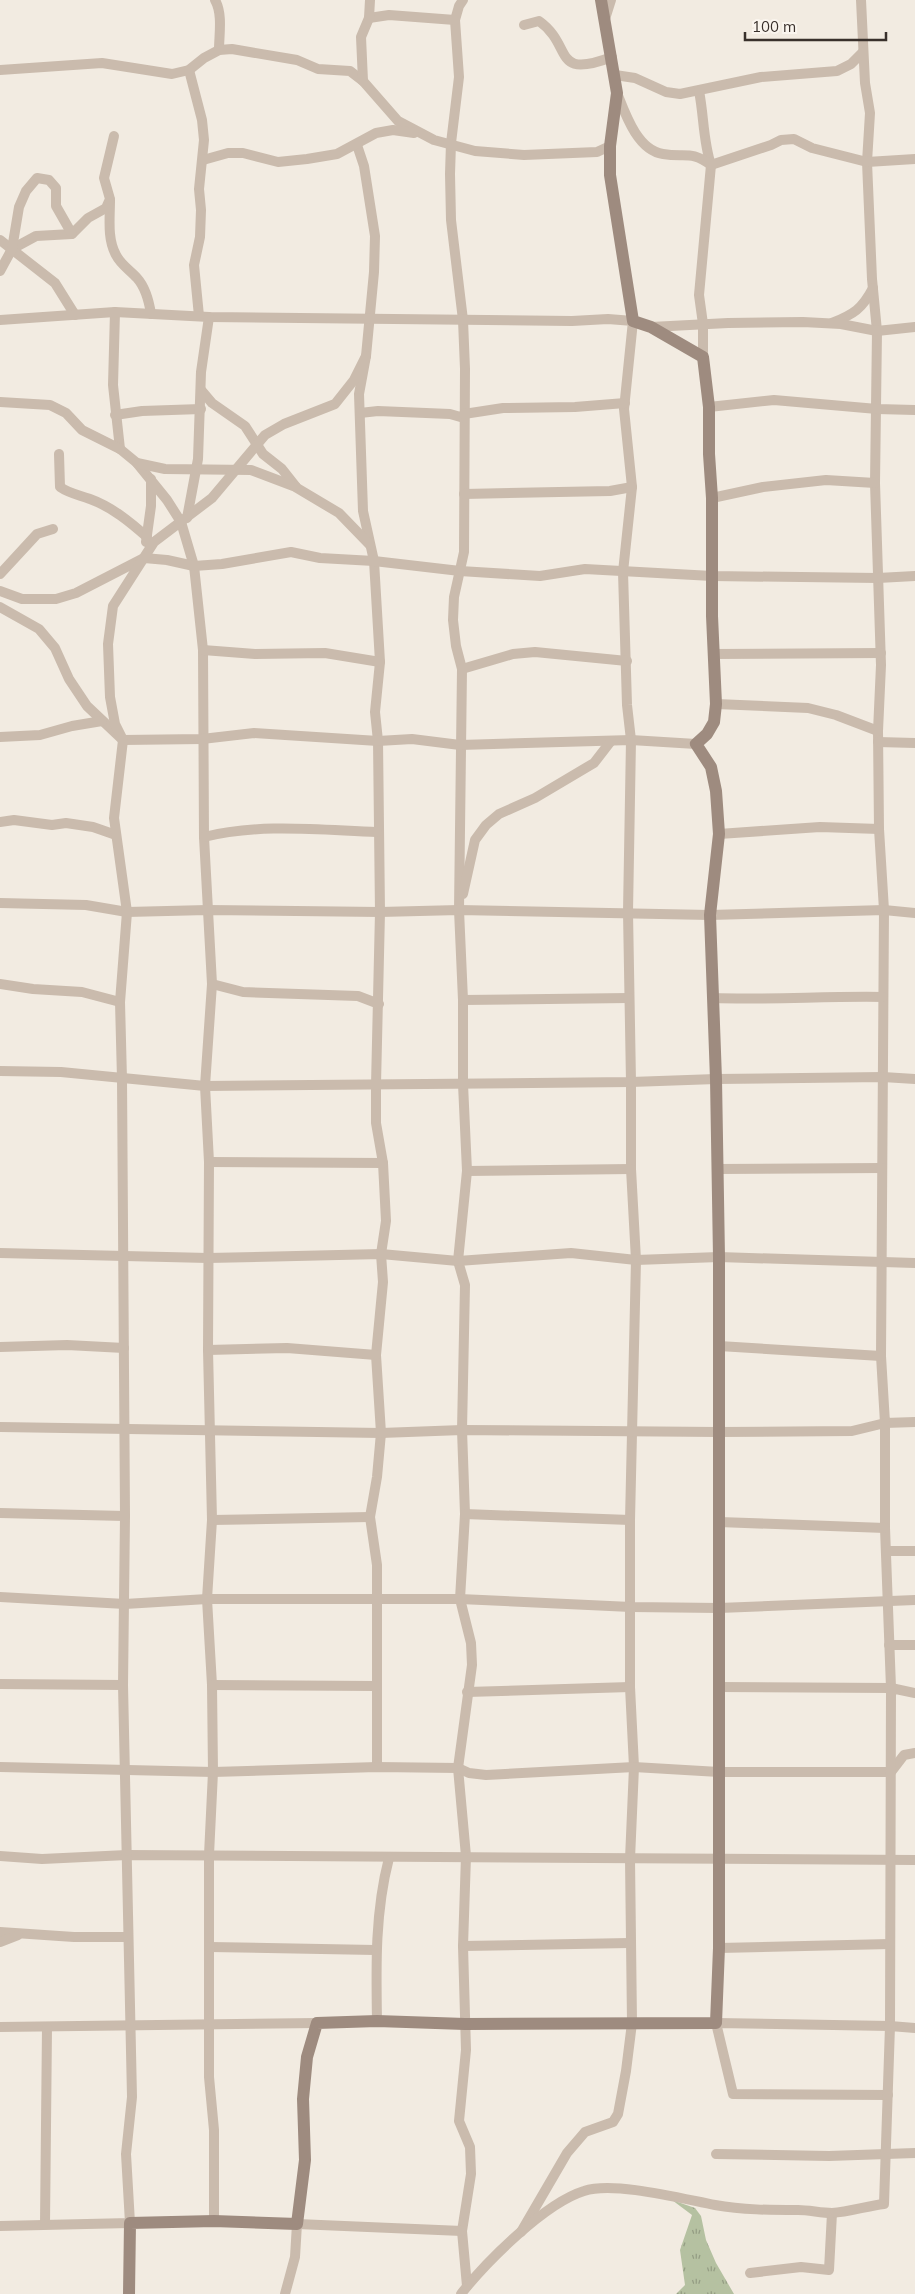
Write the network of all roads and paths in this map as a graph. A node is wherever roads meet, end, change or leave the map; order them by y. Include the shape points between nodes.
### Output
1 (214, 0) edge
2 (370, 0) edge
3 (463, 0) edge
4 (602, 0) edge
5 (611, 0) edge
6 (862, 3) edge
7 (369, 18) junction
8 (605, 19) junction
9 (455, 20) junction
10 (524, 25) dead end
11 (218, 50) junction
12 (863, 52) junction
13 (612, 57) junction
14 (0, 70) edge
15 (189, 70) junction
16 (615, 75) junction
17 (363, 81) junction
18 (699, 92) junction
19 (618, 93) junction
20 (420, 134) junction
21 (114, 136) dead end
22 (451, 143) junction
23 (357, 145) junction
24 (610, 146) junction
25 (915, 159) edge
26 (202, 160) junction
27 (867, 162) junction
28 (711, 165) junction
29 (110, 200) junction
30 (72, 234) junction
31 (0, 240) edge
32 (12, 250) junction
33 (0, 271) edge
34 (873, 287) junction
35 (115, 312) junction
36 (152, 314) junction
37 (75, 315) junction
38 (204, 316) junction
39 (368, 318) junction
40 (0, 320) edge
41 (463, 320) junction
42 (633, 321) junction
43 (831, 323) junction
44 (703, 324) junction
45 (915, 327) edge
46 (651, 328) junction
47 (877, 331) junction
48 (366, 356) junction
49 (703, 356) junction
50 (201, 390) junction
51 (0, 402) edge
52 (624, 403) junction
53 (708, 407) junction
54 (201, 409) junction
55 (877, 409) junction
56 (915, 410) edge
57 (360, 413) junction
58 (115, 415) junction
59 (464, 416) junction
60 (256, 446) junction
61 (120, 449) junction
62 (59, 454) dead end
63 (136, 463) junction
64 (239, 469) junction
65 (196, 470) junction
66 (151, 479) junction
67 (875, 483) junction
68 (632, 487) junction
69 (297, 488) junction
70 (464, 494) junction
71 (712, 498) junction
72 (184, 520) junction
73 (52, 529) dead end
74 (147, 537) junction
75 (370, 545) junction
76 (144, 558) junction
77 (374, 561) junction
78 (194, 566) junction
79 (460, 571) junction
80 (622, 572) junction
81 (0, 574) edge
82 (712, 576) junction
83 (915, 576) edge
84 (878, 578) junction
85 (0, 591) edge
86 (0, 607) edge
87 (203, 650) junction
88 (881, 653) junction
89 (713, 654) junction
90 (627, 660) junction
91 (380, 662) junction
92 (462, 669) junction
93 (716, 704) junction
94 (102, 721) junction
95 (0, 737) edge
96 (878, 737) junction
97 (202, 739) junction
98 (123, 740) junction
99 (631, 740) junction
100 (378, 741) junction
101 (612, 741) junction
102 (915, 743) edge
103 (696, 744) junction
104 (460, 745) junction
105 (0, 822) edge
106 (879, 829) junction
107 (377, 832) junction
108 (719, 834) junction
109 (116, 835) junction
110 (204, 837) junction
111 (0, 903) edge
112 (207, 910) junction
113 (459, 910) junction
114 (884, 910) junction
115 (127, 912) junction
116 (380, 912) junction
117 (628, 912) junction
118 (915, 913) edge
119 (710, 915) junction
120 (0, 984) edge
121 (212, 984) junction
122 (883, 997) junction
123 (629, 998) junction
124 (713, 998) junction
125 (463, 1000) junction
126 (120, 1002) junction
127 (379, 1004) junction
128 (0, 1071) edge
129 (883, 1077) junction
130 (716, 1078) junction
131 (122, 1079) junction
132 (915, 1079) edge
133 (631, 1082) junction
134 (462, 1084) junction
135 (205, 1086) junction
136 (376, 1086) junction
137 (209, 1162) junction
138 (383, 1163) junction
139 (717, 1168) junction
140 (882, 1168) junction
141 (631, 1169) junction
142 (467, 1171) junction
143 (0, 1253) edge
144 (381, 1254) junction
145 (124, 1255) junction
146 (719, 1257) junction
147 (208, 1258) junction
148 (636, 1260) junction
149 (458, 1261) junction
150 (915, 1263) edge
151 (882, 1264) junction
152 (719, 1346) junction
153 (0, 1347) edge
154 (124, 1348) junction
155 (208, 1350) junction
156 (376, 1355) junction
157 (881, 1356) junction
158 (885, 1422) junction
159 (915, 1422) edge
160 (0, 1427) edge
161 (123, 1430) junction
162 (462, 1430) junction
163 (211, 1432) junction
164 (632, 1432) junction
165 (718, 1432) junction
166 (381, 1433) junction
167 (0, 1513) edge
168 (465, 1514) junction
169 (126, 1516) junction
170 (370, 1517) junction
171 (212, 1520) junction
172 (630, 1520) junction
173 (719, 1522) junction
174 (885, 1528) junction
175 (887, 1551) junction
176 (915, 1551) edge
177 (0, 1596) edge
178 (208, 1599) junction
179 (460, 1599) junction
180 (377, 1600) junction
181 (888, 1600) junction
182 (915, 1600) edge
183 (125, 1604) junction
184 (631, 1607) junction
185 (719, 1608) junction
186 (889, 1645) junction
187 (915, 1645) edge
188 (0, 1684) edge
189 (123, 1685) junction
190 (212, 1685) junction
191 (376, 1686) junction
192 (630, 1686) junction
193 (719, 1687) junction
194 (891, 1688) junction
195 (467, 1692) junction
196 (915, 1692) edge
197 (915, 1753) edge
198 (0, 1767) edge
199 (634, 1767) junction
200 (377, 1768) junction
201 (458, 1768) junction
202 (125, 1772) junction
203 (213, 1772) junction
204 (718, 1772) junction
205 (891, 1772) junction
206 (127, 1855) junction
207 (209, 1855) junction
208 (0, 1856) edge
209 (466, 1856) junction
210 (389, 1858) junction
211 (630, 1859) junction
212 (719, 1860) junction
213 (915, 1860) edge
214 (892, 1861) junction
215 (0, 1932) edge
216 (24, 1933) junction
217 (128, 1937) junction
218 (0, 1942) edge
219 (629, 1943) junction
220 (890, 1944) junction
221 (463, 1946) junction
222 (210, 1947) junction
223 (719, 1948) junction
224 (375, 1950) junction
225 (377, 2021) junction
226 (632, 2022) junction
227 (317, 2023) junction
228 (716, 2023) junction
229 (129, 2024) junction
230 (210, 2024) junction
231 (465, 2024) junction
232 (890, 2026) junction
233 (0, 2027) edge
234 (47, 2027) junction
235 (915, 2028) edge
236 (888, 2095) junction
237 (888, 2153) junction
238 (915, 2153) edge
239 (716, 2154) dead end
240 (832, 2213) junction
241 (214, 2221) junction
242 (130, 2223) junction
243 (46, 2224) junction
244 (297, 2224) junction
245 (0, 2226) edge
246 (462, 2231) junction
247 (521, 2232) junction
248 (750, 2273) dead end
249 (464, 2290) edge
250 (129, 2294) edge
251 (286, 2294) edge

1 - 11 street via 218,5
2 - 7 street
3 - 9 street
4 - 8 street
5 - 8 street
6 - 12 street
7 - 9 street via 389,15
7 - 17 street via 361,37
8 - 13 street
9 - 22 street via 459,77
10 - 13 street via 539,21 548,28 564,58 572,63 584,66
11 - 15 street
11 - 17 street via 232,49 297,60 318,69 350,71
12 - 18 street via 837,71 761,77
12 - 27 street via 870,114
13 - 16 street
14 - 15 street via 102,63 172,74
15 - 26 street via 202,120
16 - 18 street via 642,80 666,92
16 - 19 street
17 - 20 street via 398,121
18 - 28 street via 705,145
19 - 24 street
19 - 28 street via 635,132 645,144 661,154 697,155
20 - 22 street
20 - 23 street via 393,130 376,133
21 - 29 street via 104,178
22 - 24 street via 475,151 524,156 597,152
22 - 41 street via 451,220
23 - 26 street via 337,154 278,162 243,153 228,153
23 - 39 street via 364,166 375,236
24 - 42 street via 610,175
25 - 27 street
26 - 38 street via 200,237 194,265
27 - 28 street via 812,148 794,139 781,140
27 - 34 street
28 - 44 street via 699,295
29 - 30 street via 106,208 88,218
29 - 36 street via 110,239 115,254 137,278 148,297
30 - 32 street via 36,236
30 - 32 street via 56,206 56,188 49,180 37,178 19,207
31 - 32 street
32 - 33 street
32 - 37 street via 55,283
34 - 43 street via 865,302 852,315
34 - 47 street
35 - 36 street
35 - 37 street
35 - 58 street
36 - 38 street
37 - 40 street
38 - 39 street
38 - 50 street
39 - 41 street
39 - 48 street
41 - 42 street
41 - 59 street
42 - 46 street
42 - 52 street
43 - 44 street
43 - 47 street
44 - 46 street
44 - 49 street
45 - 47 street
46 - 49 street
47 - 55 street
48 - 57 street via 359,394
48 - 60 street via 354,380 335,404 284,424
49 - 53 street
50 - 54 street
50 - 60 street via 212,403 245,426
51 - 61 street via 50,405 66,413 82,430
52 - 59 street via 503,408
52 - 68 street
53 - 55 street via 774,400
53 - 71 street
54 - 58 street
54 - 65 street
55 - 56 street
55 - 67 street
57 - 59 street via 378,411
57 - 75 street via 363,511
58 - 61 street
59 - 70 street
60 - 64 street
60 - 69 street via 282,469
61 - 63 street
62 - 74 street via 60,487 121,515
63 - 65 street
63 - 66 street
64 - 65 street
64 - 69 street via 251,470
64 - 72 street via 212,498
65 - 72 street
66 - 72 street
66 - 74 street
67 - 71 street via 826,480 763,487
67 - 84 street
68 - 70 street via 610,491
68 - 80 street
69 - 75 street via 338,513
70 - 79 street via 464,552
71 - 82 street
72 - 76 street via 154,542
72 - 78 street
73 - 81 street via 37,534
74 - 76 street
75 - 77 street
76 - 78 street
76 - 85 street via 56,599 22,598
76 - 98 street via 113,606 108,644 110,697 115,724
77 - 78 street via 320,558 291,552
77 - 79 street
77 - 91 street
78 - 87 street
79 - 80 street via 540,576 585,569
79 - 92 street via 453,620
80 - 82 street
80 - 90 street
82 - 84 street
82 - 89 street
83 - 84 street
84 - 88 street
86 - 94 street via 39,630 55,648 69,679 87,706
87 - 91 street via 255,654 325,653
87 - 97 street
88 - 89 street
88 - 96 street
89 - 93 street
90 - 92 street via 535,652 514,654
90 - 99 street
91 - 100 street via 374,712
92 - 104 street
93 - 96 street via 808,708 836,715
93 - 103 street via 714,722
94 - 95 street via 40,735
94 - 98 street
96 - 102 street
96 - 106 street
97 - 98 street
97 - 100 street via 254,733
97 - 110 street
98 - 109 street via 114,818
99 - 101 street
99 - 103 street
99 - 117 street
100 - 104 street via 412,739
100 - 107 street
101 - 104 street
101 - 113 street via 594,763 550,790 499,814 486,825 476,840
103 - 108 street via 711,767
104 - 113 street
105 - 109 street via 66,823
106 - 108 street via 820,827
106 - 114 street
107 - 110 street via 253,830
107 - 116 street
108 - 119 street
109 - 115 street
110 - 112 street
111 - 115 street via 86,904
112 - 115 street
112 - 116 street
112 - 121 street
113 - 116 street
113 - 117 street
113 - 125 street
114 - 118 street
114 - 119 street
114 - 122 street
115 - 126 street
116 - 127 street
117 - 119 street
117 - 123 street
119 - 124 street
120 - 126 street via 82,992
121 - 127 street via 243,992 358,996
121 - 135 street
122 - 124 street
122 - 129 street
123 - 125 street
123 - 133 street
124 - 130 street
125 - 134 street
126 - 131 street
127 - 136 street
128 - 131 street via 61,1072
129 - 130 street
129 - 132 street
129 - 140 street
130 - 133 street
130 - 139 street
131 - 135 street
131 - 145 street
133 - 134 street
133 - 141 street
134 - 136 street
134 - 142 street
135 - 136 street
135 - 137 street
136 - 138 street via 376,1123
137 - 138 street
137 - 147 street
138 - 144 street via 386,1221
139 - 140 street
139 - 146 street
140 - 151 street
141 - 142 street
141 - 148 street
142 - 149 street
143 - 145 street
144 - 147 street
144 - 149 street
144 - 156 street via 383,1282
145 - 147 street
145 - 154 street
146 - 148 street
146 - 151 street
146 - 152 street
147 - 155 street
148 - 149 street via 571,1254
148 - 164 street
149 - 162 street via 465,1285
150 - 151 street
151 - 157 street
152 - 157 street
152 - 165 street
153 - 154 street
154 - 161 street
155 - 156 street via 287,1348
155 - 163 street
156 - 166 street
157 - 158 street
158 - 159 street
158 - 165 street via 852,1431
158 - 174 street
160 - 161 street
161 - 163 street
161 - 169 street
162 - 164 street
162 - 166 street
162 - 168 street
163 - 166 street
163 - 171 street
164 - 165 street
164 - 172 street
165 - 173 street
166 - 170 street
167 - 169 street
168 - 172 street
168 - 179 street
169 - 183 street
170 - 171 street
170 - 180 street via 377,1566
171 - 178 street
172 - 184 street
173 - 174 street
173 - 185 street
174 - 175 street
175 - 176 street
175 - 181 street
177 - 183 street
178 - 180 street
178 - 183 street
178 - 190 street
179 - 180 street
179 - 184 street
179 - 195 street via 471,1642 472,1665
180 - 191 street
181 - 182 street
181 - 185 street
181 - 186 street
183 - 189 street
184 - 185 street
184 - 192 street
185 - 193 street
186 - 187 street
186 - 194 street
188 - 189 street
189 - 202 street
190 - 191 street
190 - 203 street
191 - 200 street
192 - 195 street
192 - 199 street
193 - 194 street
193 - 204 street
194 - 196 street
194 - 205 street
195 - 201 street
197 - 205 street via 904,1755
198 - 202 street
199 - 201 street via 486,1776
199 - 204 street
199 - 211 street
200 - 201 street
200 - 203 street
201 - 209 street
202 - 203 street
202 - 206 street
203 - 207 street
204 - 205 street
204 - 212 street
205 - 214 street
206 - 207 street
206 - 208 street via 42,1859
206 - 217 street
207 - 210 street
207 - 222 street
209 - 210 street
209 - 211 street
209 - 221 street
210 - 224 street via 381,1887
211 - 212 street
211 - 219 street
212 - 214 street
212 - 223 street
213 - 214 street
214 - 220 street
215 - 216 street
216 - 217 street
216 - 218 street
217 - 229 street
219 - 221 street
219 - 226 street
220 - 223 street
220 - 232 street
221 - 231 street
222 - 224 street
222 - 230 street
223 - 228 street
224 - 225 street
225 - 227 street
225 - 231 street
226 - 228 street
226 - 231 street
226 - 247 street via 618,2114 613,2122 585,2132 567,2153
227 - 230 street
227 - 244 street via 307,2057 303,2098 305,2160
228 - 232 street
228 - 236 street via 733,2094
229 - 230 street
229 - 234 street
229 - 242 street via 132,2097 126,2154
230 - 241 street
231 - 246 street via 466,2050 459,2121 470,2147 471,2174
232 - 235 street
232 - 236 street
233 - 234 street
234 - 243 street
236 - 237 street
237 - 238 street
237 - 239 street via 829,2156
237 - 240 street via 884,2204
240 - 247 street via 766,2211 654,2193 586,2190 569,2196
240 - 248 street via 829,2270 801,2267
241 - 242 street
241 - 244 street
242 - 243 street
242 - 250 street
243 - 245 street
244 - 246 street
244 - 251 street via 295,2257
246 - 249 street
247 - 249 street

